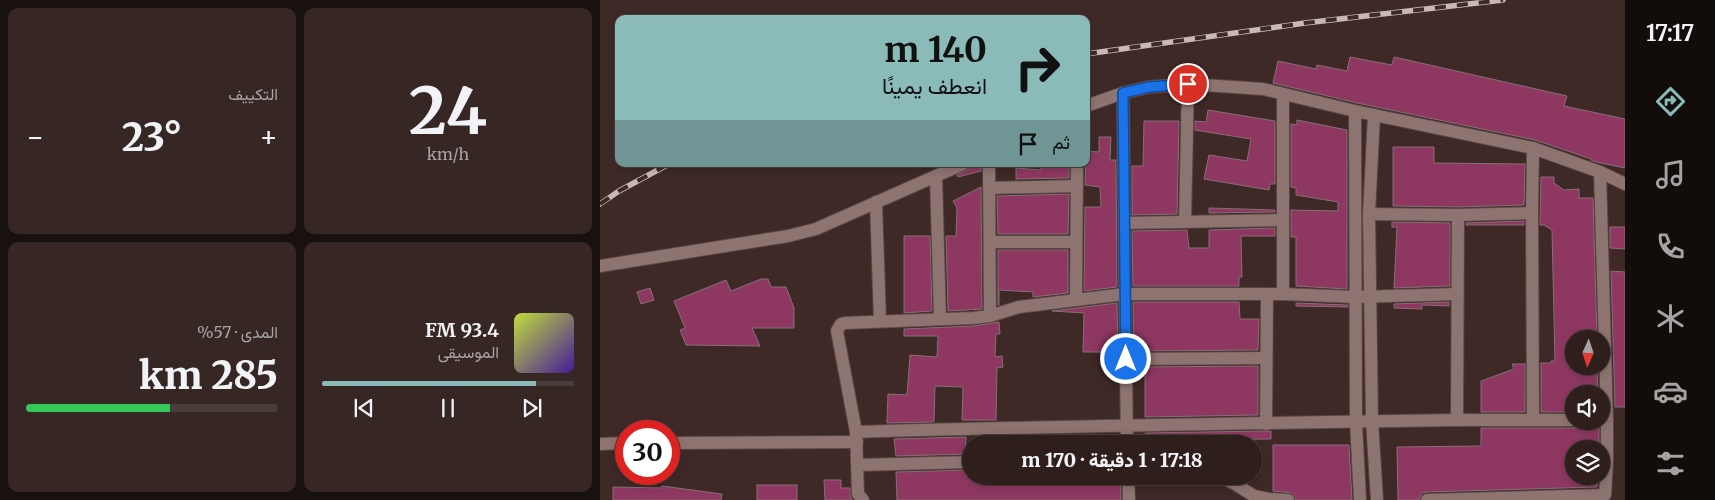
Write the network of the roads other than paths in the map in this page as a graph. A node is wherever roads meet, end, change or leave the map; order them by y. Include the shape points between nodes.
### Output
1 (1188, 84) junction
2 (1123, 93) junction
3 (1283, 94) junction
4 (1090, 105) edge
5 (1355, 111) junction
6 (1374, 115) junction
7 (1533, 148) junction
8 (956, 167) edge
9 (989, 167) edge
10 (1077, 167) edge
11 (1600, 172) junction
12 (936, 176) junction
13 (1625, 184) edge
14 (1077, 186) junction
15 (989, 188) junction
16 (876, 202) junction
17 (1532, 213) junction
18 (1369, 214) junction
19 (1458, 215) junction
20 (1283, 220) junction
21 (1186, 221) junction
22 (1125, 223) junction
23 (990, 242) junction
24 (1076, 242) junction
25 (600, 266) edge
26 (1126, 294) junction
27 (1267, 294) junction
28 (1283, 294) junction
29 (1457, 294) junction
30 (1356, 297) junction
31 (1371, 297) junction
32 (1076, 300) junction
33 (990, 316) junction
34 (940, 319) junction
35 (880, 321) junction
36 (1266, 358) junction
37 (1126, 359) junction
38 (1603, 385) edge
39 (1457, 420) junction
40 (1533, 420) junction
41 (1565, 420) edge
42 (1372, 421) junction
43 (1356, 422) junction
44 (1126, 424) junction
45 (1266, 424) junction
46 (1605, 430) edge
47 (1127, 435) edge
48 (856, 437) junction
49 (615, 443) edge
50 (680, 443) edge
51 (600, 444) edge
52 (962, 462) edge
53 (858, 465) junction
54 (1128, 485) edge
55 (1237, 485) edge
56 (1605, 498) edge
57 (863, 500) edge
58 (1129, 500) edge
59 (1288, 500) edge
60 (1360, 500) edge
61 (1377, 500) edge
62 (1427, 500) edge

1 - 2 street
1 - 3 street via 1262,89
1 - 21 street
2 - 4 street
2 - 22 street
3 - 5 street
3 - 20 street
5 - 6 street
5 - 30 street
6 - 7 street
6 - 18 street
7 - 11 street
7 - 17 street
8 - 12 street
9 - 15 street
10 - 14 street
11 - 13 street
11 - 38 street
12 - 16 street
12 - 34 street
14 - 15 street
14 - 24 street
15 - 23 street
16 - 25 street via 816,229 788,236
16 - 35 street
17 - 19 street
17 - 40 street
18 - 19 street
18 - 31 street
19 - 29 street
20 - 21 street
20 - 28 street
21 - 22 street
22 - 26 street
23 - 24 street
23 - 33 street
24 - 32 street
26 - 27 street
26 - 32 street
26 - 37 street
27 - 28 street
27 - 36 street
28 - 30 street
29 - 31 street
29 - 39 street
30 - 31 street
30 - 43 street
31 - 42 street
32 - 33 street via 1019,306
33 - 34 street
34 - 35 street
35 - 48 street via 841,324 837,332
36 - 37 street
36 - 45 street
37 - 44 street
39 - 40 street
39 - 42 street
40 - 41 street
42 - 43 street
42 - 61 street
43 - 45 street
43 - 60 street
44 - 45 street
44 - 47 street
44 - 48 street
46 - 56 street
48 - 50 street
48 - 53 street
49 - 51 street
52 - 53 street
53 - 57 street via 858,494
54 - 58 street
55 - 59 street via 1254,496
56 - 62 street

